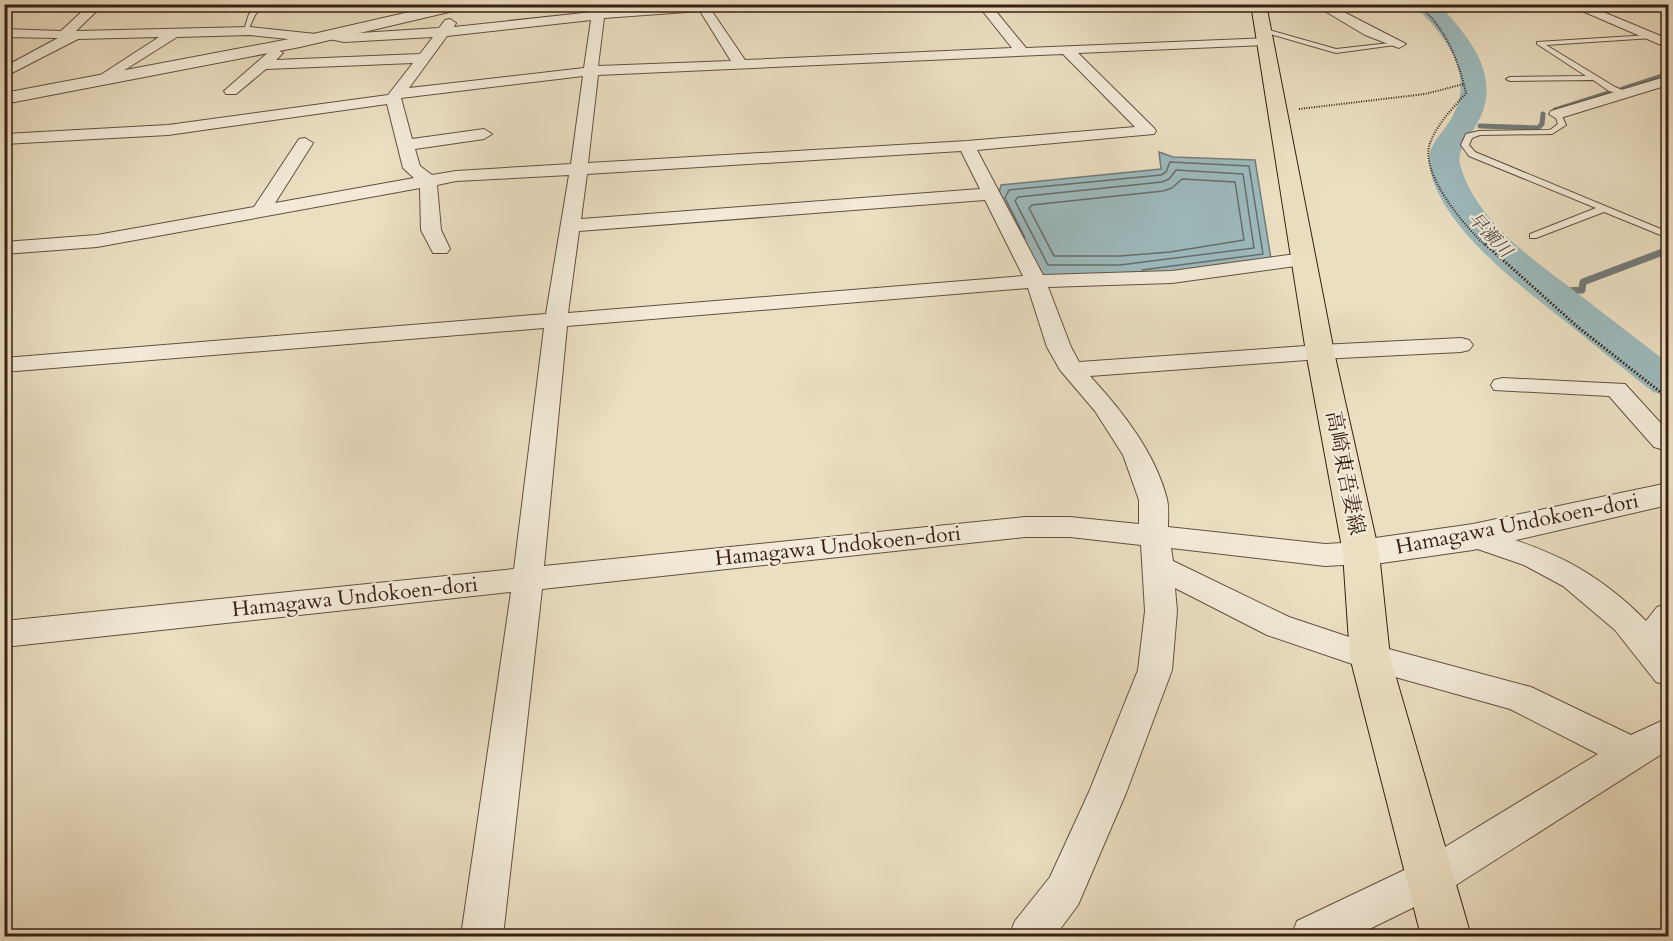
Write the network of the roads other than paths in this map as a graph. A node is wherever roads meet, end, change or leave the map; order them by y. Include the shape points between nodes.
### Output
1 (68, 4) edge
2 (98, 4) edge
3 (263, 4) edge
4 (736, 4) edge
5 (982, 4) edge
6 (1572, 4) edge
7 (1648, 4) edge
8 (4, 5) edge
9 (458, 5) edge
10 (1320, 5) edge
11 (1372, 5) edge
12 (704, 8) junction
13 (598, 10) edge
14 (1587, 11) junction
15 (1262, 25) edge
16 (244, 32) junction
17 (444, 32) junction
18 (4, 33) edge
19 (174, 33) junction
20 (70, 34) junction
21 (322, 37) junction
22 (1650, 37) junction
23 (1399, 44) joint
24 (1668, 44) edge
25 (285, 45) junction
26 (1066, 49) junction
27 (1022, 52) junction
28 (37, 57) junction
29 (4, 58) edge
30 (424, 58) junction
31 (262, 64) junction
32 (742, 66) junction
33 (592, 71) junction
34 (4, 73) edge
35 (1594, 78) junction
36 (104, 79) junction
37 (1510, 79) dead end
38 (1668, 80) edge
39 (231, 91) dead end
40 (1624, 94) junction
41 (395, 96) junction
42 (4, 99) edge
43 (1557, 114) joint
44 (484, 134) dead end
45 (4, 139) edge
46 (305, 143) dead end
47 (405, 145) junction
48 (967, 146) junction
49 (579, 168) junction
50 (428, 181) junction
51 (991, 194) junction
52 (1605, 208) junction
53 (260, 212) junction
54 (569, 226) junction
55 (1668, 235) edge
56 (1533, 236) dead end
57 (4, 248) edge
58 (440, 249) dead end
59 (1303, 259) junction
60 (1036, 282) junction
61 (556, 322) junction
62 (1461, 345) dead end
63 (1320, 352) junction
64 (4, 365) edge
65 (1072, 370) junction
66 (1503, 385) dead end
67 (1668, 443) edge
68 (1668, 494) edge
69 (1473, 537) junction
70 (1157, 552) junction
71 (1361, 553) junction
72 (528, 578) junction
73 (1668, 616) edge
74 (4, 634) edge
75 (1646, 644) junction
76 (1370, 657) junction
77 (1668, 672) edge
78 (1668, 733) edge
79 (1631, 753) junction
80 (1431, 878) junction
81 (482, 936) edge
82 (1030, 936) edge
83 (1312, 936) edge
84 (1446, 936) edge

1 - 8 lane
2 - 20 street
3 - 16 lane via 252,14
4 - 12 street
5 - 27 street
6 - 14 street
7 - 14 lane
9 - 17 street
9 - 21 street
10 - 11 street
10 - 23 street
12 - 13 street
12 - 32 street
13 - 17 street
13 - 33 street
14 - 22 street
15 - 23 lane via 1336,51
15 - 26 street
15 - 59 main road, 高崎東吾妻線
16 - 19 street
16 - 21 street
17 - 21 street
17 - 30 street
18 - 20 street
19 - 20 street
19 - 36 street
20 - 28 street
21 - 25 street
22 - 24 street
22 - 35 lane via 1539,42
25 - 31 street
25 - 36 street
26 - 27 street
26 - 48 street via 1148,131
27 - 32 street
28 - 29 street
28 - 34 street
30 - 31 street
30 - 41 street
31 - 39 street
32 - 33 street
33 - 41 street
33 - 49 street
35 - 37 lane
35 - 40 lane
36 - 42 street
38 - 40 street
40 - 43 street
41 - 45 street via 168,130
41 - 47 street
43 - 52 lane via 1562,125 1552,132 1479,133 1469,136 1465,145 1472,154
44 - 47 street
46 - 53 street
47 - 50 street via 412,168
48 - 49 street
48 - 51 street
49 - 50 street
49 - 54 street
50 - 53 street
50 - 58 street via 431,230
51 - 54 street
51 - 60 street
52 - 55 lane
52 - 56 lane
53 - 57 street via 98,241
54 - 61 street
59 - 60 street via 1172,277
59 - 63 main road, 高崎東吾妻線
60 - 61 street
60 - 65 street via 1059,347
61 - 64 street
61 - 72 street
62 - 63 street
63 - 65 street
63 - 71 main road, 高崎東吾妻線
65 - 70 street via 1105,407 1136,455 1153,500
66 - 67 street via 1616,389
68 - 69 street, Hamagawa Undokoen-dori
69 - 71 street, Hamagawa Undokoen-dori
69 - 75 street via 1536,557 1566,574 1597,596
70 - 71 street, Hamagawa Undokoen-dori
70 - 72 street, Hamagawa Undokoen-dori via 1070,527 1025,526
70 - 76 street via 1278,626
70 - 82 street via 1161,611 1155,670 1064,891
71 - 76 main road, 高崎東吾妻線
72 - 74 street, Hamagawa Undokoen-dori
72 - 81 street
73 - 75 street
75 - 77 street
76 - 79 street via 1519,697
76 - 80 main road, 高崎東吾妻線
78 - 79 street
79 - 80 street
80 - 83 street
80 - 84 main road, 高崎東吾妻線

